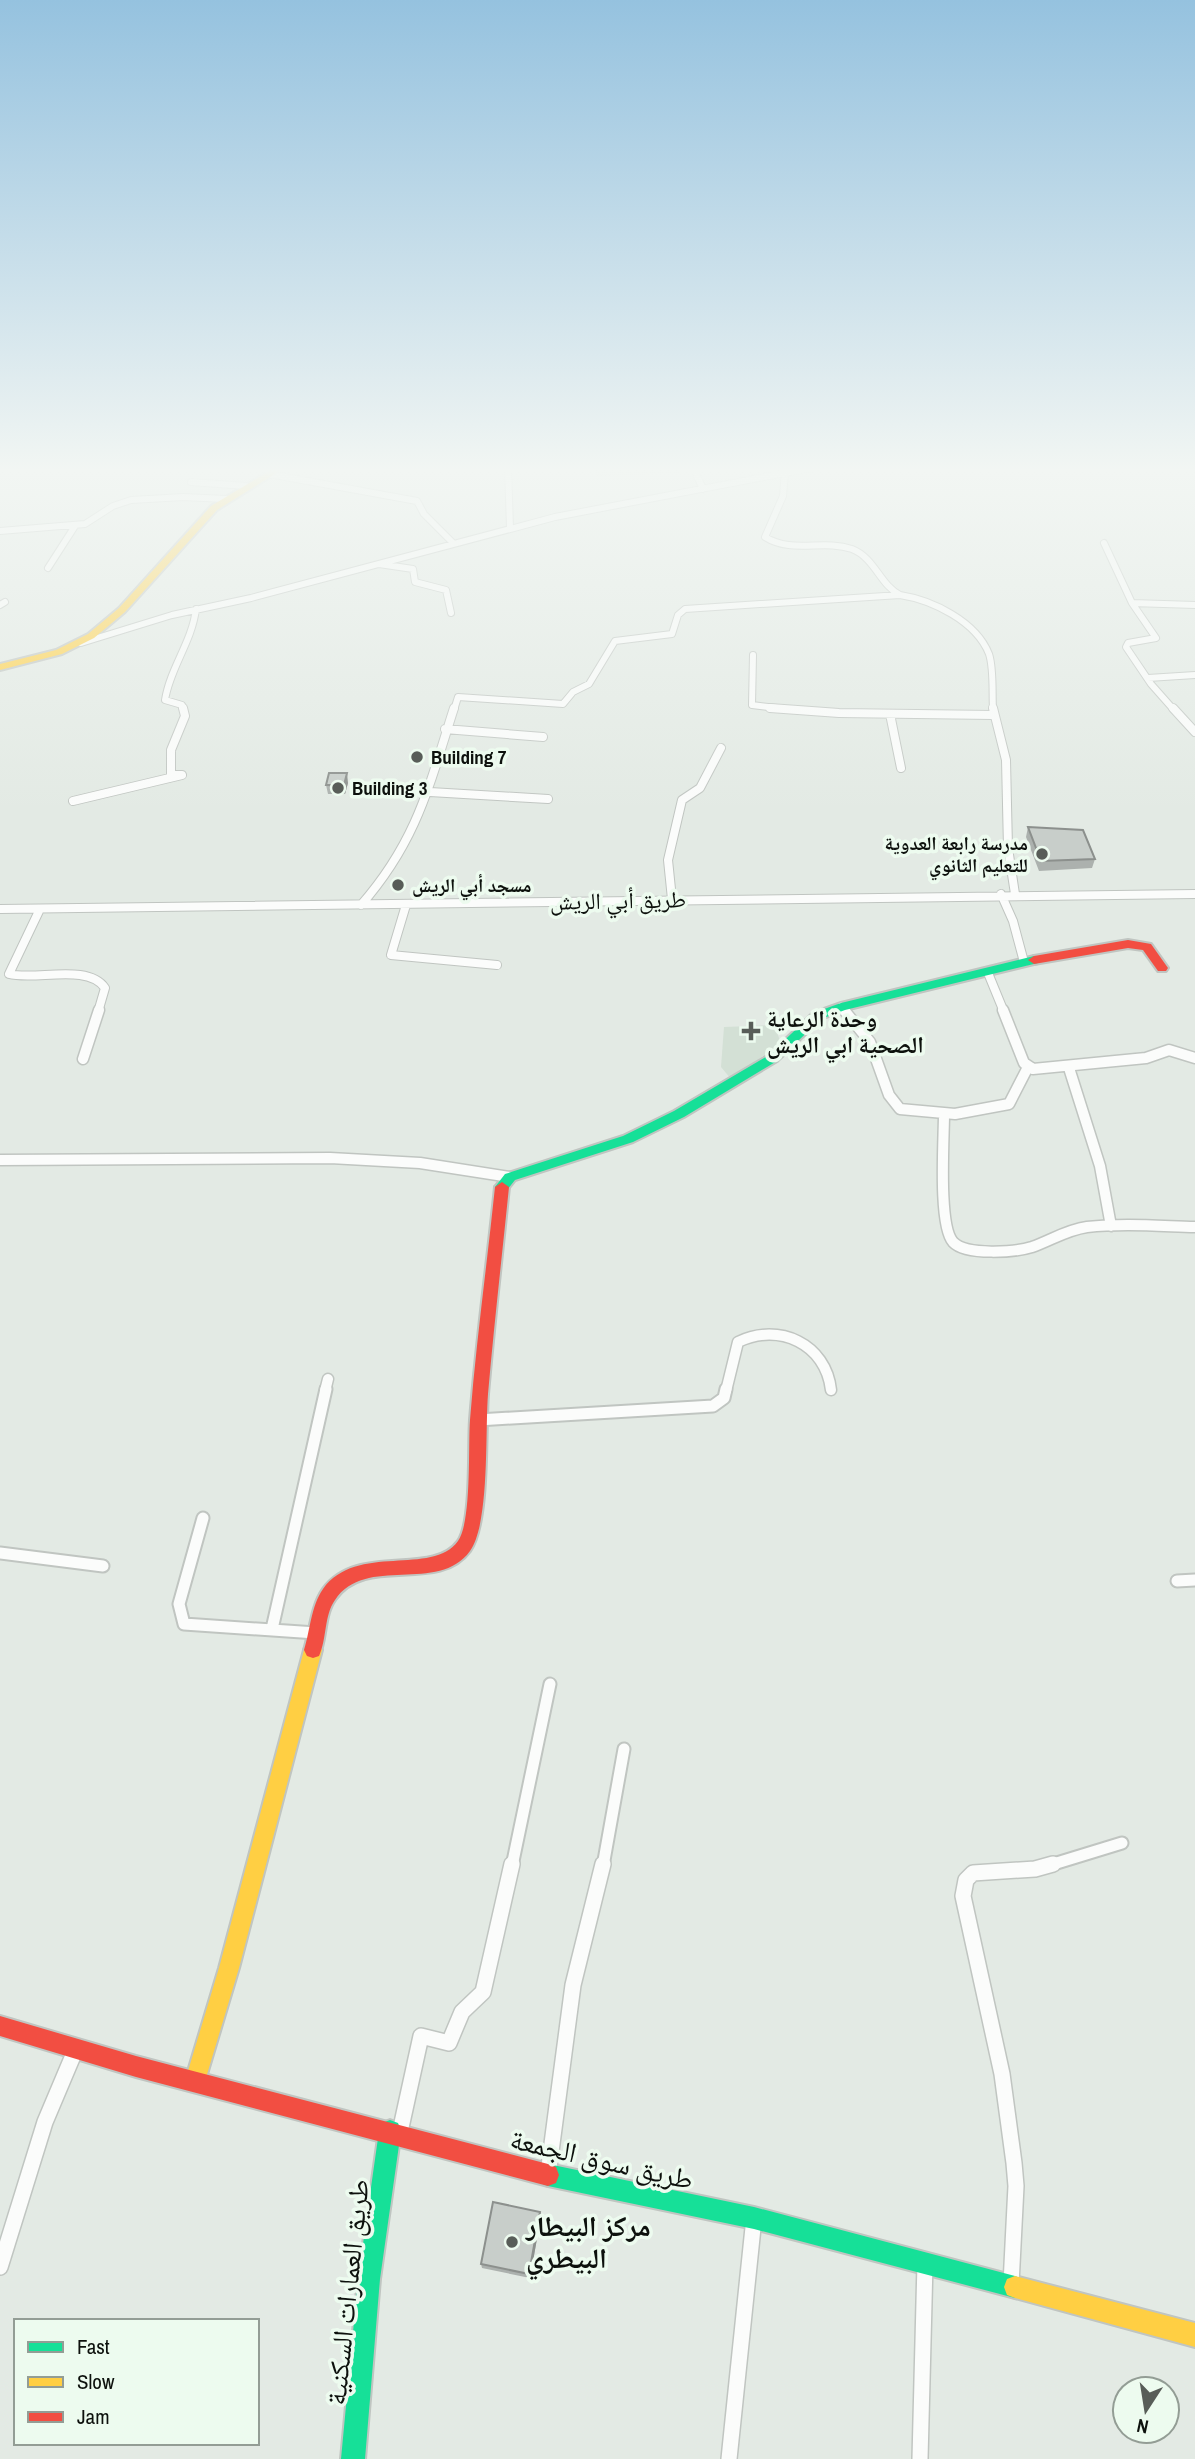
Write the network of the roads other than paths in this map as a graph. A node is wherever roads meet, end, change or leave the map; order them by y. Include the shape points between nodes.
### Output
1 (144, 582) edge
2 (311, 582) edge
3 (415, 582) edge
4 (885, 582) edge
5 (1123, 582) edge
6 (900, 595) junction
7 (1132, 603) junction
8 (1195, 605) edge
9 (196, 609) junction
10 (451, 613) dead end
11 (105, 624) junction
12 (124, 630) junction
13 (77, 644) junction
14 (753, 655) dead end
15 (0, 667) edge
16 (1195, 675) edge
17 (1148, 678) junction
18 (890, 714) junction
19 (993, 715) junction
20 (445, 729) junction
21 (1195, 733) edge
22 (543, 737) dead end
23 (721, 747) dead end
24 (901, 768) dead end
25 (430, 792) junction
26 (548, 799) dead end
27 (73, 801) dead end
28 (1001, 894) junction
29 (1015, 894) junction
30 (1195, 894) edge
31 (672, 899) junction
32 (361, 905) junction
33 (406, 905) junction
34 (0, 909) edge
35 (40, 909) junction
36 (1024, 962) junction
37 (497, 965) dead end
38 (1162, 968) dead end
39 (988, 973) junction
40 (841, 1007) junction
41 (1195, 1058) edge
42 (83, 1059) dead end
43 (1028, 1066) junction
44 (1069, 1068) junction
45 (944, 1114) junction
46 (0, 1160) edge
47 (510, 1177) junction
48 (1111, 1226) junction
49 (1195, 1227) edge
50 (328, 1379) dead end
51 (831, 1390) dead end
52 (478, 1420) junction
53 (203, 1518) dead end
54 (0, 1553) edge
55 (103, 1566) dead end
56 (1195, 1580) edge
57 (1177, 1581) dead end
58 (272, 1629) junction
59 (316, 1633) junction
60 (550, 1684) dead end
61 (624, 1749) dead end
62 (1122, 1843) dead end
63 (0, 2026) edge
64 (75, 2050) junction
65 (195, 2081) junction
66 (395, 2132) junction
67 (548, 2175) junction
68 (754, 2217) junction
69 (925, 2263) junction
70 (0, 2267) edge
71 (1011, 2284) junction
72 (1195, 2334) edge
73 (353, 2459) edge
74 (729, 2459) edge
75 (920, 2459) edge

1 - 11 main road
2 - 9 street
3 - 10 street via 449,593
4 - 6 street
5 - 7 street
6 - 19 street via 930,601 979,637 991,667
6 - 20 street via 685,609 671,634 615,641 589,684 563,704 458,697
7 - 8 street
7 - 17 street via 1156,638 1126,645
9 - 12 street
9 - 27 street via 196,625 166,688 165,700 182,705 185,716 171,750 171,775 182,775
11 - 12 street
11 - 13 main road
12 - 13 street
13 - 15 main road
14 - 18 street via 752,705
16 - 17 street
17 - 21 street
18 - 19 street
18 - 24 street
19 - 29 street via 1006,760 1008,848
20 - 22 street
20 - 25 street
23 - 31 street via 700,788 682,800 668,860
25 - 26 street
25 - 32 street via 398,862
28 - 29 street, طريق أبي الريش
28 - 31 street, طريق أبي الريش
28 - 36 street
29 - 30 street, طريق أبي الريش
31 - 33 street, طريق أبي الريش
32 - 33 street, طريق أبي الريش
32 - 35 street, طريق أبي الريش
33 - 37 street via 391,955
34 - 35 street, طريق أبي الريش
35 - 42 street via 9,974 72,973 101,982 103,998
36 - 38 main road via 1139,944 1147,947
36 - 39 main road
39 - 40 main road
39 - 43 street
40 - 45 street via 871,1043 894,1105 911,1112
40 - 47 main road via 817,1016 773,1058 679,1114 628,1139
41 - 44 street via 1169,1050 1146,1058
43 - 44 street
43 - 45 street via 1009,1104 984,1113
44 - 48 street via 1102,1170
45 - 48 street via 944,1196 954,1244 972,1250 1013,1250 1029,1248 1071,1229
46 - 47 street via 377,1159
47 - 52 main road via 499,1199
48 - 49 street
50 - 58 street
51 - 52 street via 828,1369 801,1341 777,1335 750,1336 737,1342 724,1398 713,1406
52 - 59 main road via 471,1529 461,1554 423,1566 377,1567 349,1576 328,1595
53 - 58 street via 179,1604 184,1624
54 - 55 street
56 - 57 street
58 - 59 street
59 - 65 main road
60 - 66 street via 483,1992 462,2012 449,2043 421,2036
61 - 67 street via 608,1845 573,1986
62 - 71 street via 1035,1869 973,1873 966,1880 963,1896 1002,2074 1014,2163
63 - 64 main road, طريق سوق الجمعة
64 - 65 main road, طريق سوق الجمعة
64 - 70 street via 45,2122
65 - 66 main road, طريق سوق الجمعة
66 - 67 main road, طريق سوق الجمعة
66 - 73 main road, طريق العمارات السكنية via 369,2279
67 - 68 main road, طريق سوق الجمعة
68 - 69 main road, طريق سوق الجمعة
68 - 74 street
69 - 71 main road, طريق سوق الجمعة
69 - 75 street
71 - 72 main road, طريق سوق الجمعة

